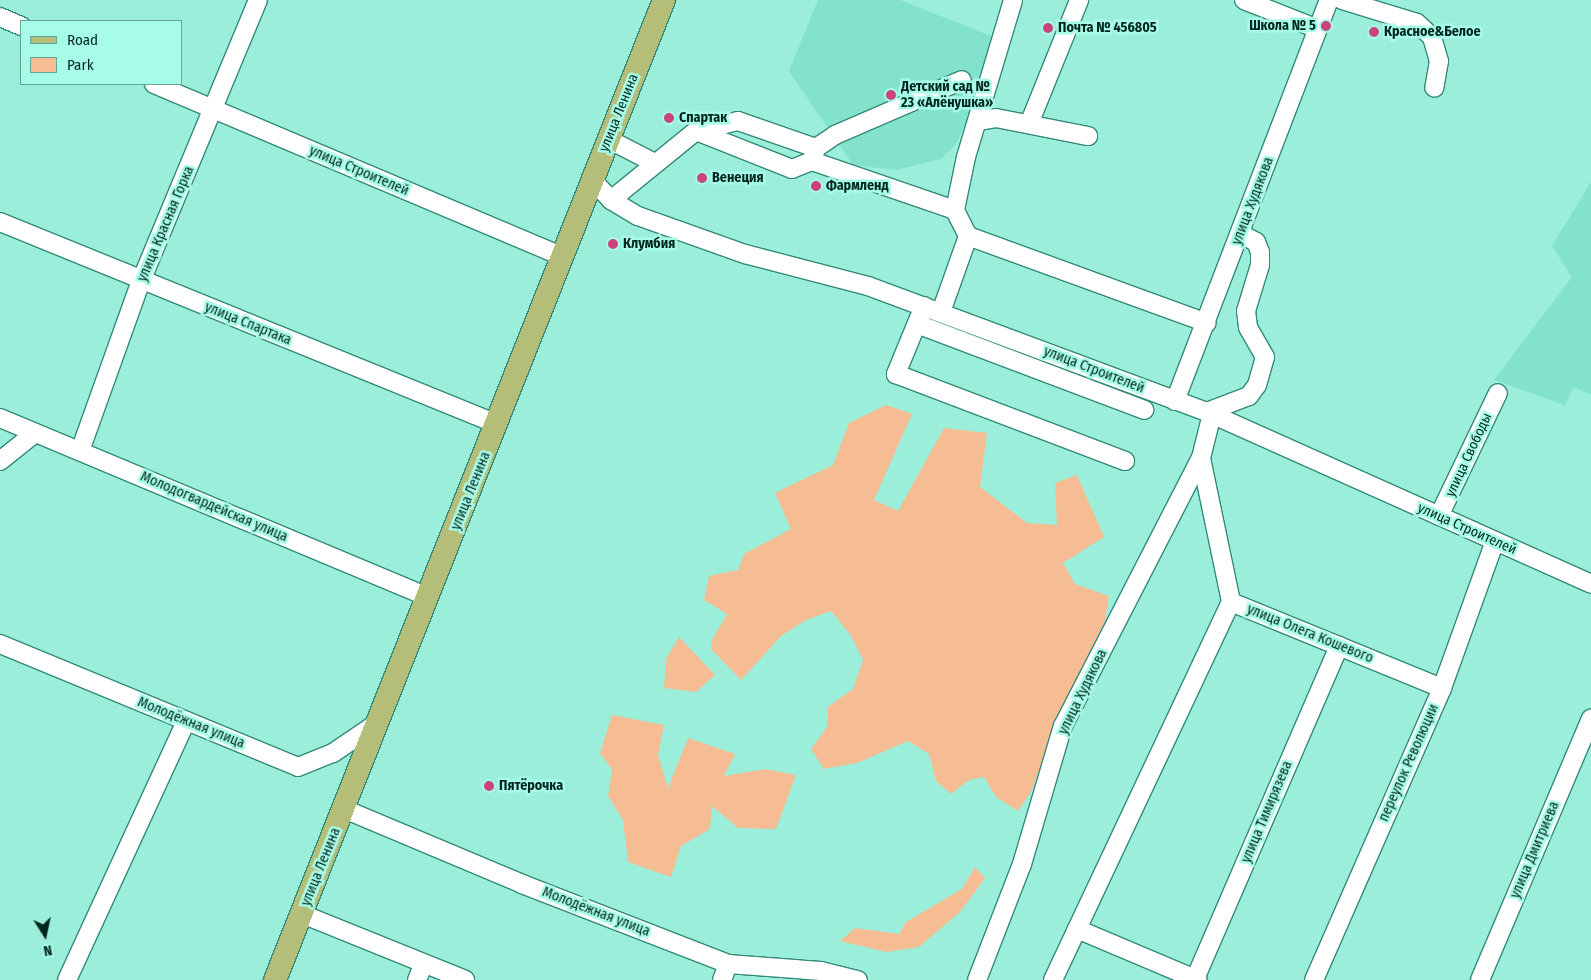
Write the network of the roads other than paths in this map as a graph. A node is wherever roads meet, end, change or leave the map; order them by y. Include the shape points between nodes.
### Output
1 (258, 0) edge
2 (664, 0) edge
3 (1013, 0) edge
4 (1079, 0) edge
5 (1244, 0) edge
6 (1329, 0) edge
7 (1342, 0) edge
8 (0, 17) edge
9 (20, 26) edge
10 (1318, 29) junction
11 (962, 80) dead end
12 (156, 85) edge
13 (1434, 88) dead end
14 (215, 110) junction
15 (979, 120) junction
16 (1029, 124) junction
17 (696, 131) junction
18 (1088, 136) dead end
19 (608, 139) junction
20 (814, 154) junction
21 (655, 163) junction
22 (592, 180) junction
23 (611, 200) junction
24 (955, 210) junction
25 (0, 222) edge
26 (1241, 234) junction
27 (968, 236) junction
28 (563, 257) junction
29 (141, 282) junction
30 (924, 306) junction
31 (941, 312) junction
32 (1207, 323) junction
33 (916, 324) junction
34 (1498, 393) dead end
35 (1175, 401) junction
36 (1144, 410) dead end
37 (1209, 413) junction
38 (0, 418) edge
39 (498, 424) junction
40 (36, 432) junction
41 (80, 450) junction
42 (1201, 458) junction
43 (0, 461) edge
44 (1124, 461) dead end
45 (1439, 516) junction
46 (1495, 541) junction
47 (1591, 584) edge
48 (428, 598) junction
49 (1231, 602) junction
50 (0, 644) edge
51 (1339, 646) junction
52 (1442, 688) junction
53 (1591, 719) edge
54 (186, 720) junction
55 (377, 723) junction
56 (344, 809) junction
57 (302, 914) junction
58 (1077, 929) junction
59 (424, 963) junction
60 (728, 964) junction
61 (274, 976) edge
62 (1197, 979) edge
63 (67, 980) edge
64 (417, 980) edge
65 (465, 980) edge
66 (722, 980) edge
67 (858, 980) edge
68 (977, 980) edge
69 (1053, 980) edge
70 (1314, 980) edge
71 (1480, 980) edge

1 - 14 street, улица Красная Горка
2 - 19 main road, улица Ленина
3 - 15 street
4 - 16 street
5 - 10 street
6 - 10 street, улица Худякова
7 - 13 street via 1417,23 1432,37 1439,61
8 - 9 street
10 - 26 street, улица Худякова
11 - 20 street via 835,135
12 - 14 street, улица Строителей
14 - 28 street, улица Строителей
14 - 29 street, улица Красная Горка
15 - 16 street via 996,118
15 - 24 street via 966,157
16 - 18 street
17 - 20 street via 738,121
17 - 20 street via 792,169
17 - 21 street
19 - 21 street
19 - 22 main road, улица Ленина
20 - 24 street
21 - 23 street
22 - 23 street, улица Строителей
22 - 28 main road, улица Ленина
23 - 30 street, улица Строителей via 638,216 745,254 868,286
24 - 27 street
25 - 29 street, улица Спартака
26 - 32 street, улица Худякова
26 - 37 street via 1256,242 1260,252 1260,265 1246,311 1248,327 1265,357 1257,385 1249,396
27 - 31 street
27 - 32 street
28 - 39 main road, улица Ленина
29 - 39 street, улица Спартака
29 - 41 street, улица Красная Горка
30 - 31 street, улица Строителей
30 - 33 street
31 - 35 street, улица Строителей
32 - 35 street, улица Худякова
33 - 36 street
33 - 44 street via 896,374
34 - 45 street, улица Свободы
35 - 37 street, улица Строителей
37 - 42 street, улица Худякова
37 - 45 street, улица Строителей
38 - 40 street, Молодогвардейская улица
39 - 48 main road, улица Ленина
40 - 41 street, Молодогвардейская улица
40 - 43 street
41 - 48 street, Молодогвардейская улица
42 - 49 street, улица Олега Кошевого
42 - 68 street, улица Худякова via 1063,726 1022,864
45 - 46 street, улица Строителей
46 - 47 street, улица Строителей
46 - 52 street, переулок Революции
48 - 55 main road, улица Ленина
49 - 51 street, улица Олега Кошевого
49 - 58 street
50 - 54 street, Молодёжная улица
51 - 52 street, улица Олега Кошевого
51 - 62 street, улица Тимирязева
52 - 70 street, переулок Революции
53 - 71 street, улица Дмитриева
54 - 55 street, Молодёжная улица via 298,767 333,753
54 - 63 street
55 - 56 main road, улица Ленина
56 - 57 main road, улица Ленина
56 - 60 street, Молодёжная улица via 522,884
57 - 59 street
57 - 61 main road, улица Ленина
58 - 62 street
58 - 69 street
59 - 64 street
59 - 65 street
60 - 66 street
60 - 67 street, Молодёжная улица via 820,971

